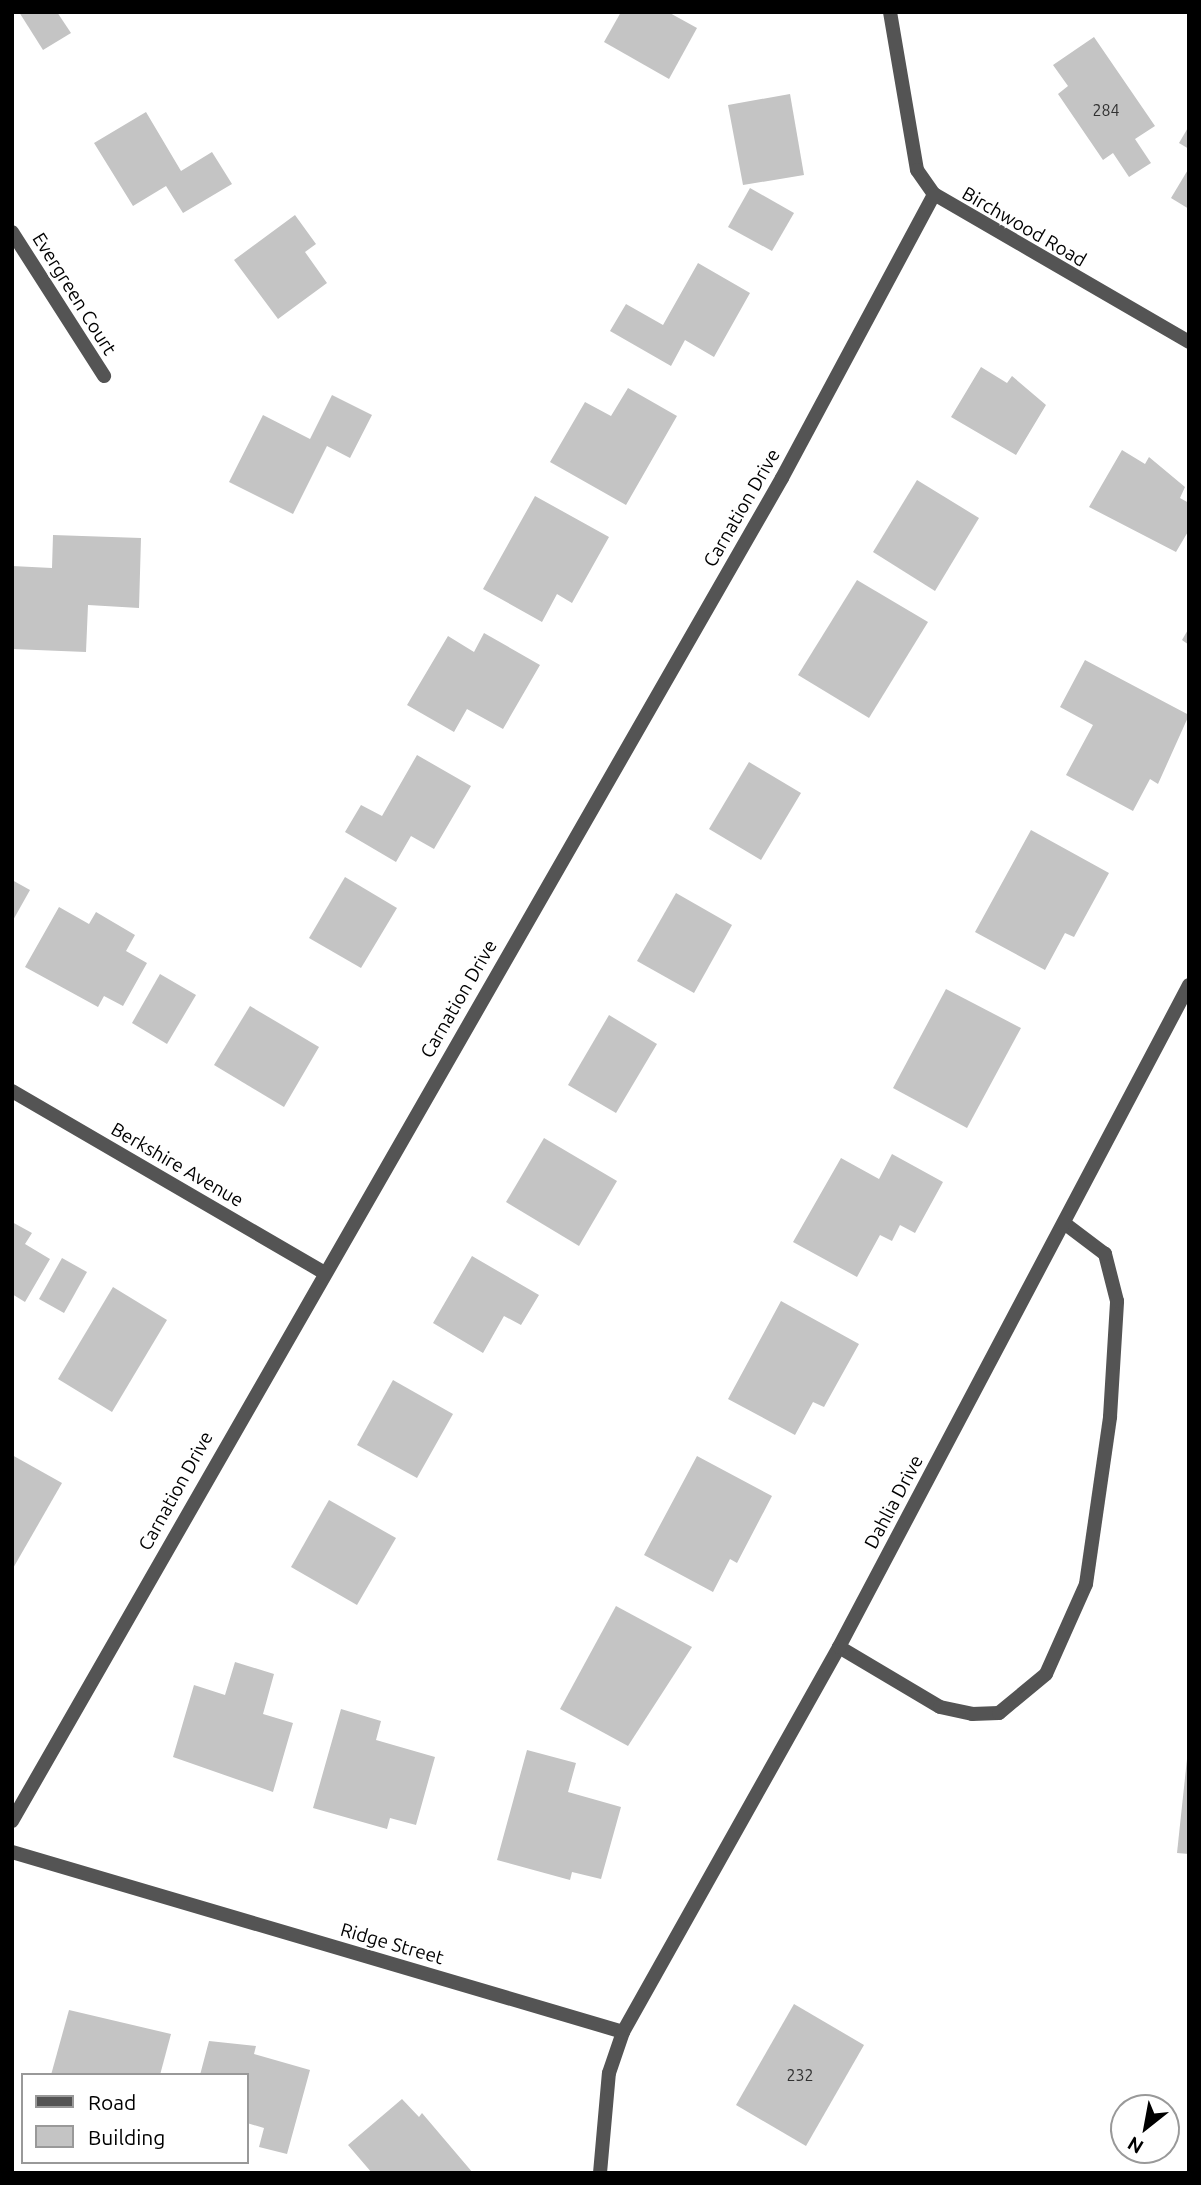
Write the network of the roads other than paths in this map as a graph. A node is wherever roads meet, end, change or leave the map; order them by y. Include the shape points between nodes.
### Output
1 (890, 12) edge
2 (934, 194) junction
3 (12, 232) edge
4 (1189, 342) edge
5 (104, 376) dead end
6 (1189, 985) edge
7 (12, 1091) edge
8 (1064, 1223) junction
9 (323, 1272) junction
10 (839, 1647) junction
11 (12, 1821) edge
12 (12, 1852) edge
13 (623, 2032) junction
14 (600, 2173) edge

1 - 2 street, Birchwood Road via 917,170
2 - 4 street, Birchwood Road
2 - 9 street, Carnation Drive via 782,478
3 - 5 street, Evergreen Court
6 - 8 street, Dahlia Drive
7 - 9 street, Berkshire Avenue
8 - 10 street, Dahlia Drive
8 - 10 street via 1105,1254 1117,1301 1093,1546 1073,1624 1052,1664 1023,1698 999,1713 972,1714 940,1707
9 - 11 street, Carnation Drive
10 - 13 street, Dahlia Drive
12 - 13 street, Ridge Street
13 - 14 street via 609,2073

